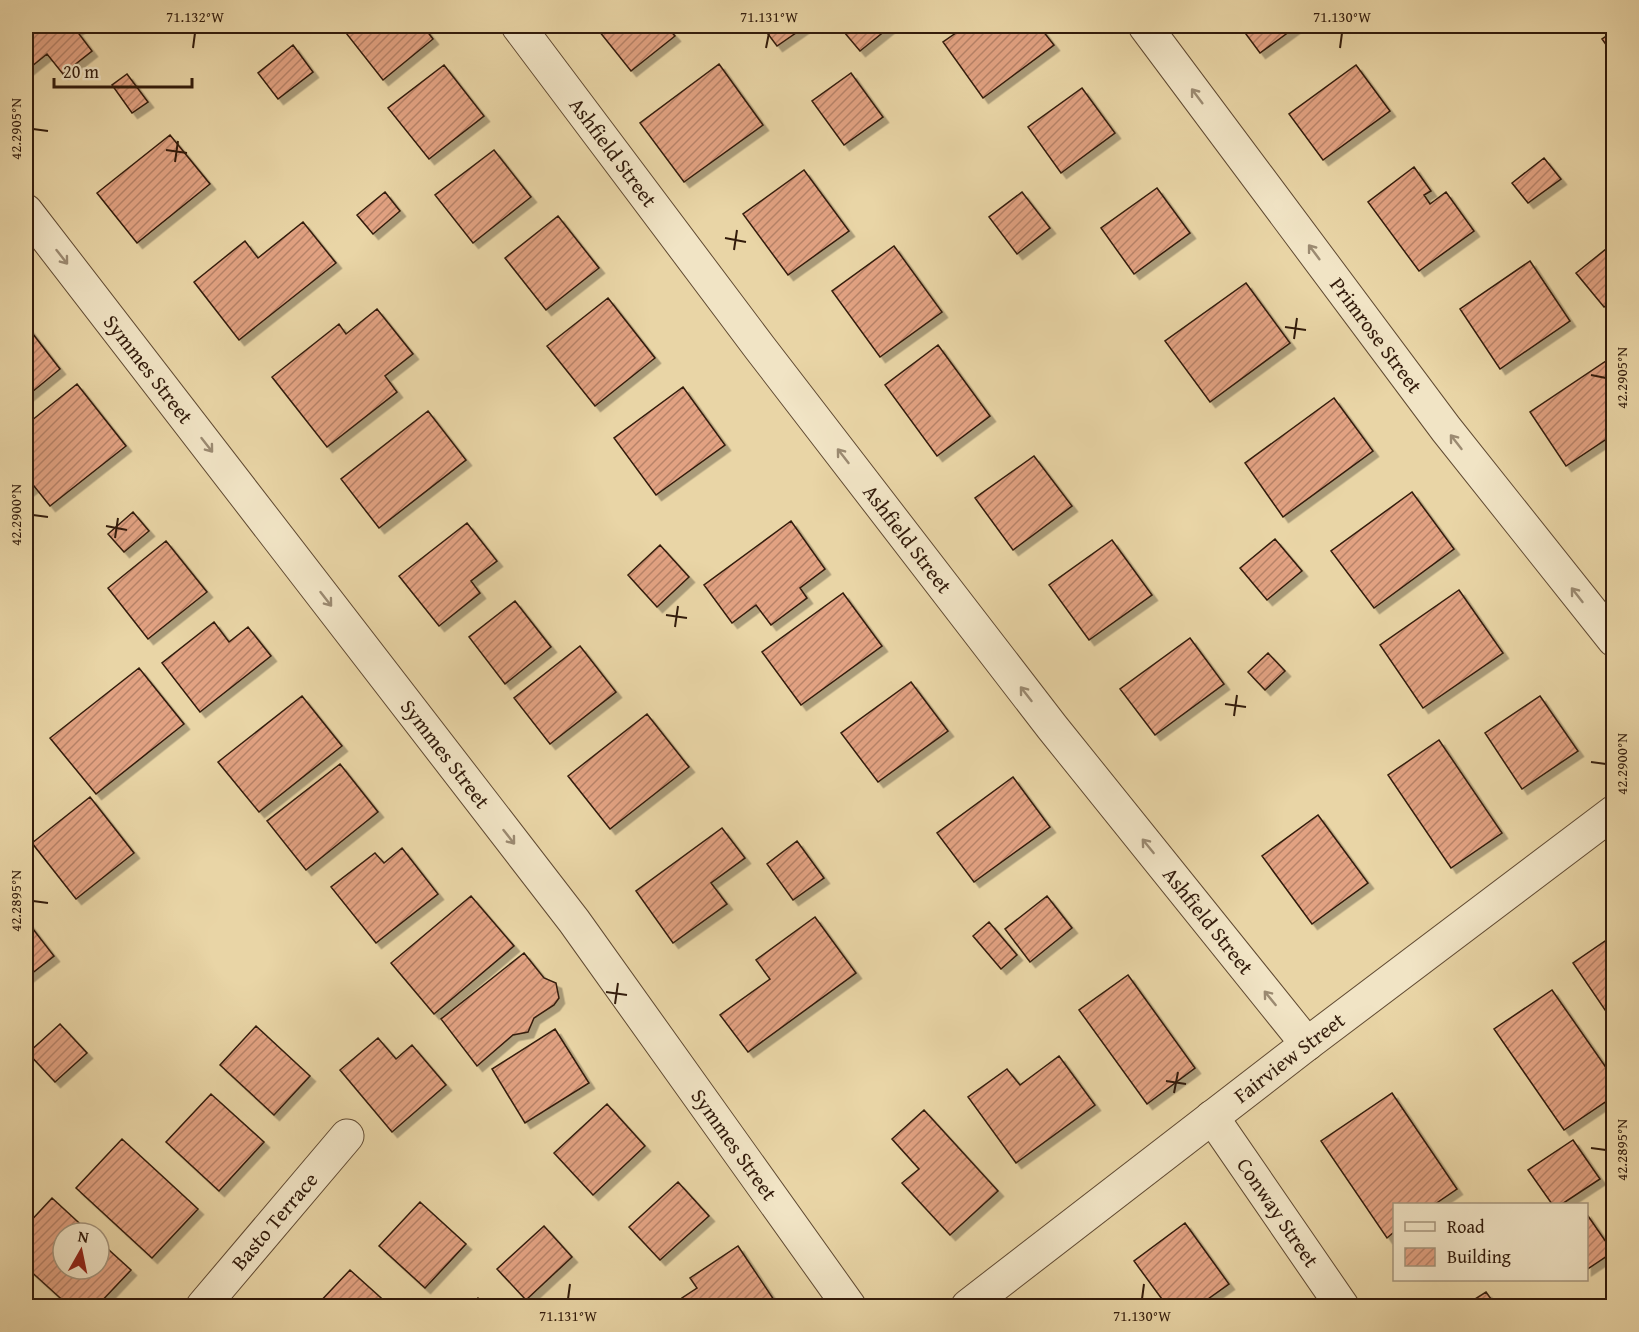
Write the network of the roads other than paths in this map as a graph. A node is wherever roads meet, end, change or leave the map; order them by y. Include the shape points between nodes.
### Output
1 (518, 26) edge
2 (1145, 26) edge
3 (26, 212) edge
4 (1614, 640) edge
5 (1614, 812) edge
6 (1306, 1044) junction
7 (1212, 1116) junction
8 (347, 1136) dead end
9 (203, 1306) edge
10 (849, 1306) edge
11 (968, 1306) edge
12 (1342, 1306) edge

6 -> 1 street, Ashfield Street via 1052,727 767,358
4 -> 2 street, Primrose Street via 1446,429
3 -> 10 street, Symmes Street via 574,921
5 - 6 street, Fairview Street
6 - 7 street, Fairview Street
7 - 11 street, Fairview Street
7 - 12 street, Conway Street
8 - 9 street, Basto Terrace

